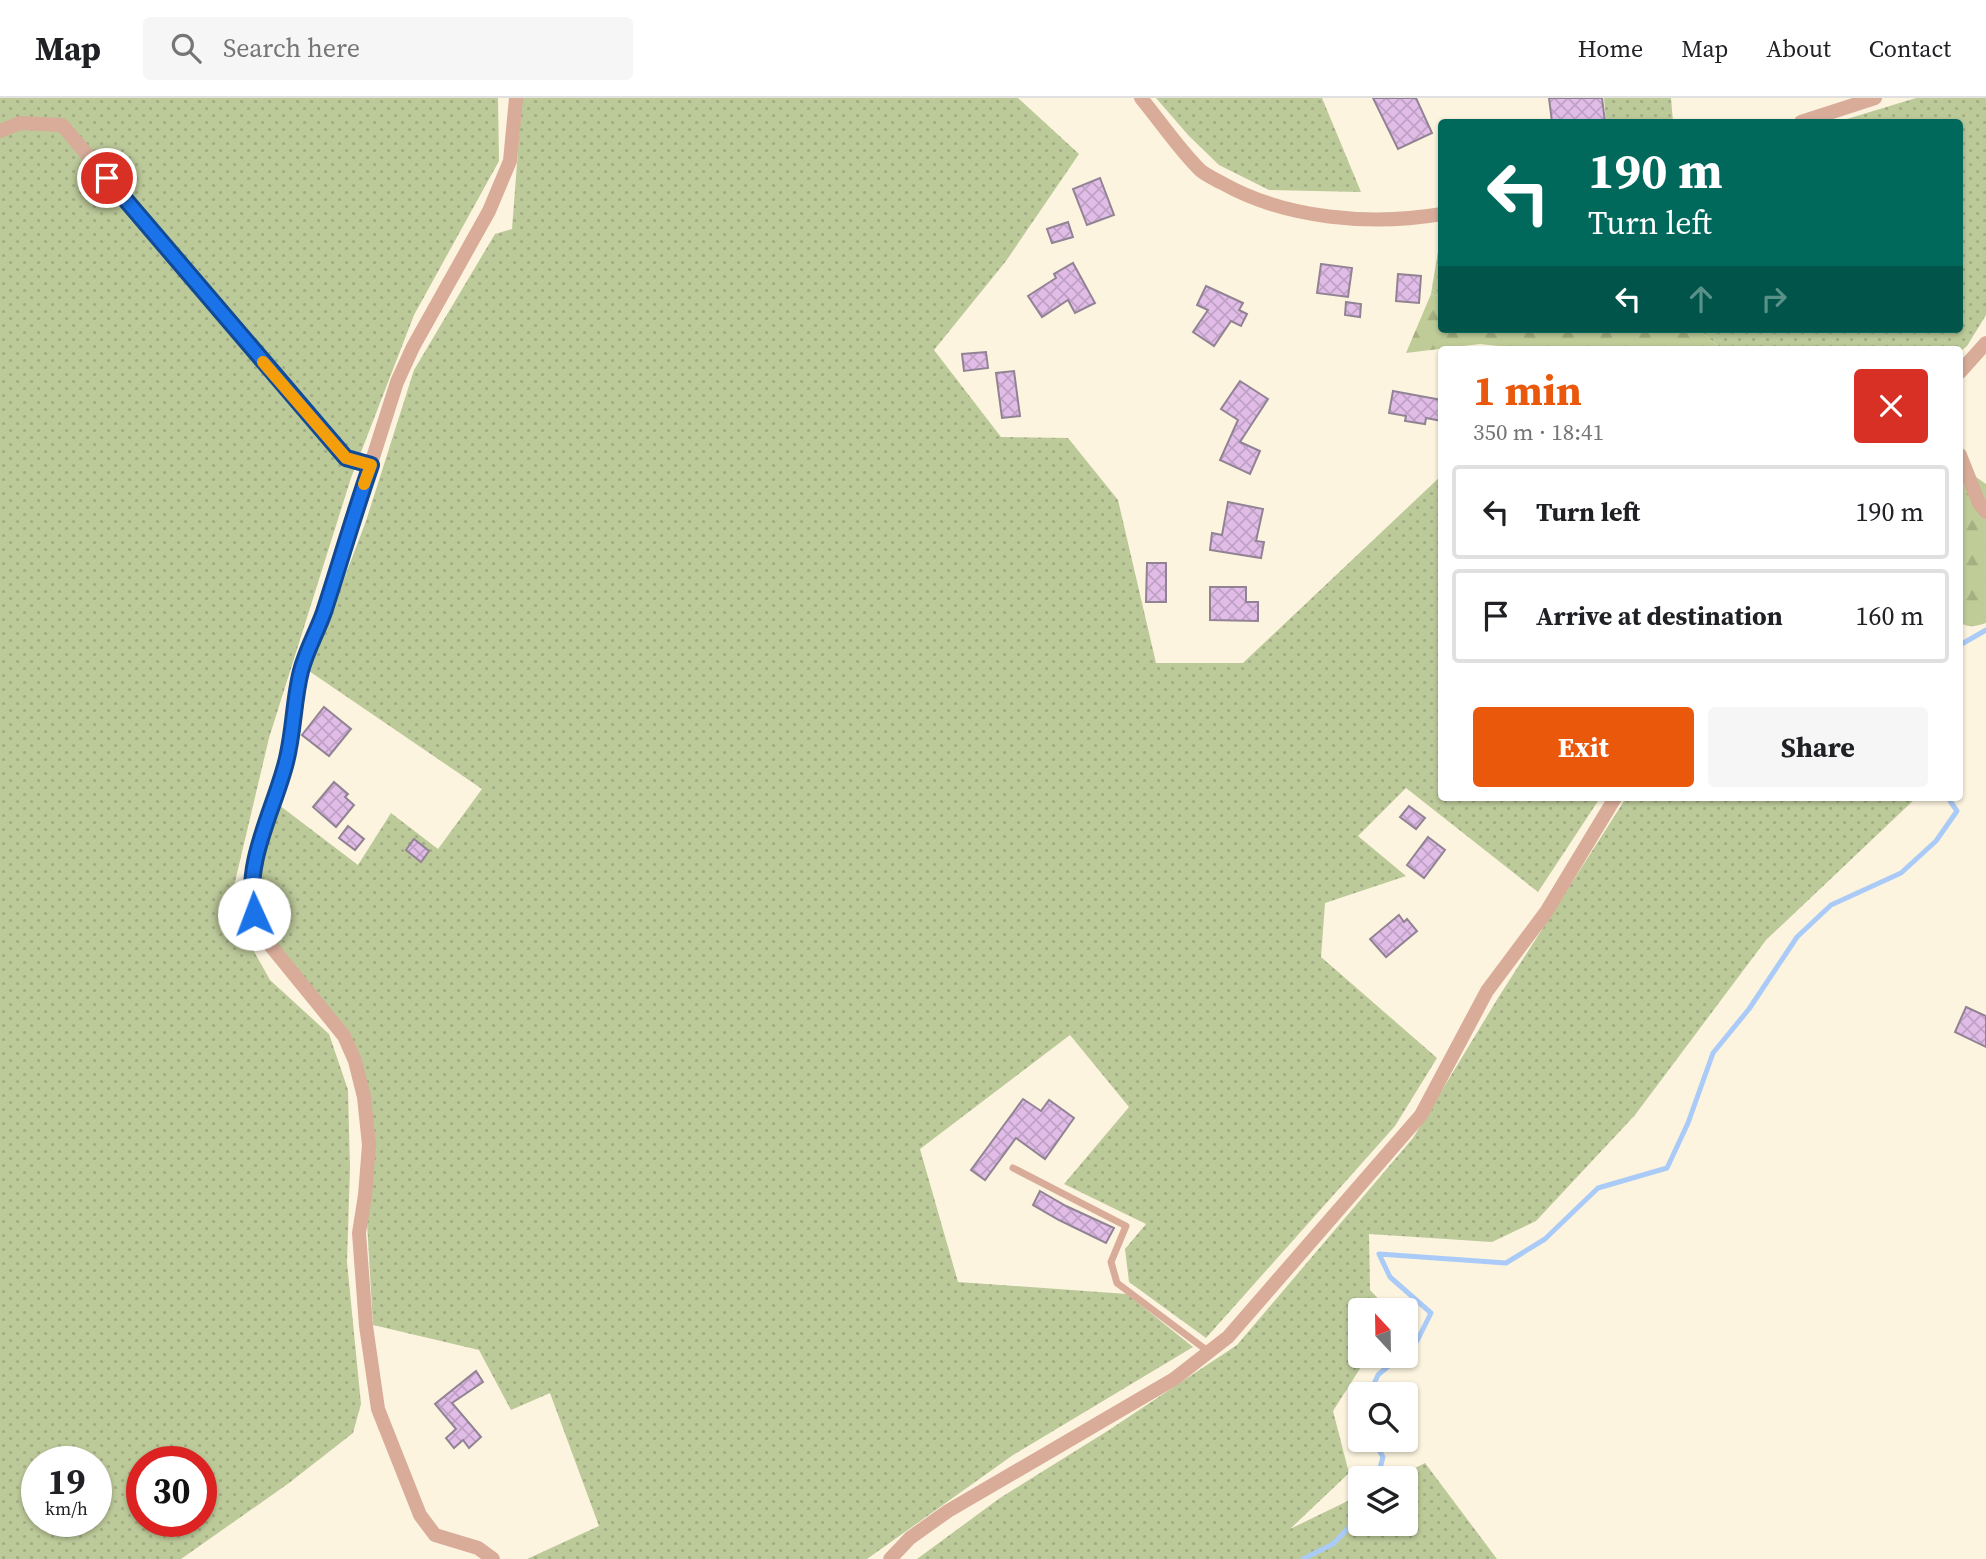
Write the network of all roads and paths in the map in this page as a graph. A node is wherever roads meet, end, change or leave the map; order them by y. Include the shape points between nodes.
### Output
1 (516, 98) edge
2 (1141, 98) edge
3 (1875, 98) edge
4 (1810, 119) edge
5 (0, 131) edge
6 (1438, 214) edge
7 (1986, 343) edge
8 (1963, 369) edge
9 (1963, 463) edge
10 (371, 465) junction
11 (1986, 512) edge
12 (1613, 801) edge
13 (1013, 1168) dead end
14 (1209, 1352) junction
15 (494, 1559) edge
16 (890, 1559) edge

1 - 10 street via 510,161 489,211 397,382
2 - 6 street via 1201,171 1241,194 1284,209 1328,215 1377,219
3 - 4 street
5 - 10 street via 20,123 62,125 346,458
7 - 8 street
9 - 11 street
10 - 15 street via 301,672 292,740 259,842 251,900 257,929 344,1036 355,1061 369,1145 359,1233 378,1409 420,1516 435,1535 478,1548
12 - 14 street via 1546,912 1487,991 1421,1115 1228,1337
13 - 14 lane via 1126,1226 1111,1262 1117,1283
14 - 16 street via 1174,1379 948,1511

